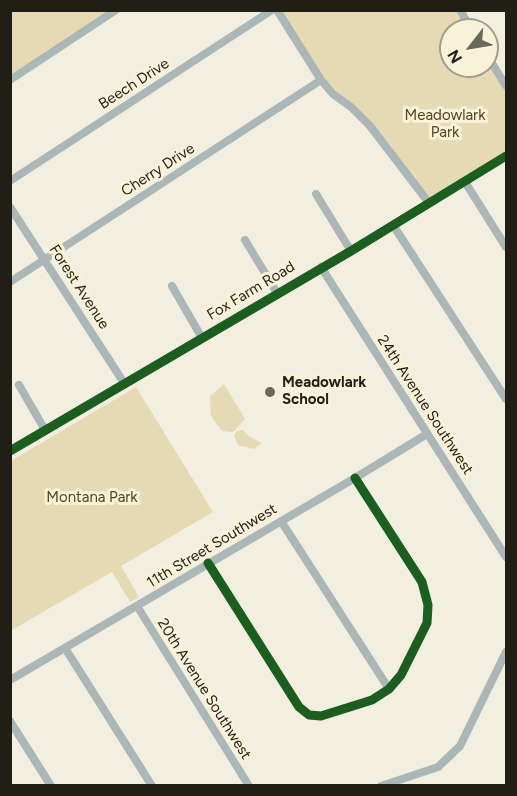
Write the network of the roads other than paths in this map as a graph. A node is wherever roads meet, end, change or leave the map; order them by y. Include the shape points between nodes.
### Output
1 (116, 10) edge
2 (274, 10) edge
3 (499, 73) edge
4 (10, 80) edge
5 (321, 80) junction
6 (507, 86) edge
7 (507, 156) edge
8 (10, 181) edge
9 (465, 182) junction
10 (316, 194) dead end
11 (429, 203) junction
12 (10, 207) edge
13 (393, 225) junction
14 (245, 240) dead end
15 (507, 247) edge
16 (351, 251) junction
17 (46, 260) junction
18 (321, 267) junction
19 (10, 282) edge
20 (172, 286) dead end
21 (277, 293) junction
22 (202, 338) junction
23 (124, 383) junction
24 (19, 385) dead end
25 (507, 399) edge
26 (45, 430) junction
27 (427, 434) junction
28 (10, 451) edge
29 (355, 478) junction
30 (281, 521) junction
31 (507, 557) edge
32 (208, 563) junction
33 (137, 606) junction
34 (65, 648) junction
35 (507, 652) edge
36 (10, 680) edge
37 (389, 689) junction
38 (10, 721) edge
39 (51, 786) edge
40 (152, 786) edge
41 (249, 786) edge
42 (381, 786) edge

1 - 4 street
2 - 5 street
2 - 8 street, Beech Drive
3 - 6 street
5 - 11 street via 370,126
5 - 17 street, Cherry Drive
7 - 9 street, Fox Farm Road
9 - 11 street, Fox Farm Road
9 - 15 street
10 - 16 street
11 - 13 street, Fox Farm Road
12 - 17 street, Forest Avenue
13 - 16 street, Fox Farm Road
13 - 25 street
14 - 21 street
16 - 18 street, Fox Farm Road
17 - 19 street, Cherry Drive
17 - 23 street, Forest Avenue
18 - 21 street, Fox Farm Road
18 - 27 street, 24th Avenue Southwest
20 - 22 street
21 - 22 street, Fox Farm Road
22 - 23 street, Fox Farm Road
23 - 26 street, Fox Farm Road
24 - 26 street
26 - 28 street, Fox Farm Road
27 - 29 street, 11th Street Southwest
27 - 31 street, 24th Avenue Southwest
29 - 30 street, 11th Street Southwest
29 - 37 street via 422,582 428,605 427,623 401,675
30 - 32 street, 11th Street Southwest
30 - 37 street
32 - 33 street, 11th Street Southwest
32 - 37 street via 299,707 309,715 321,716 372,700
33 - 34 street, 11th Street Southwest
33 - 41 street, 20th Avenue Southwest
34 - 36 street, 11th Street Southwest
34 - 40 street
35 - 42 street via 460,746 451,756 438,767
38 - 39 street

